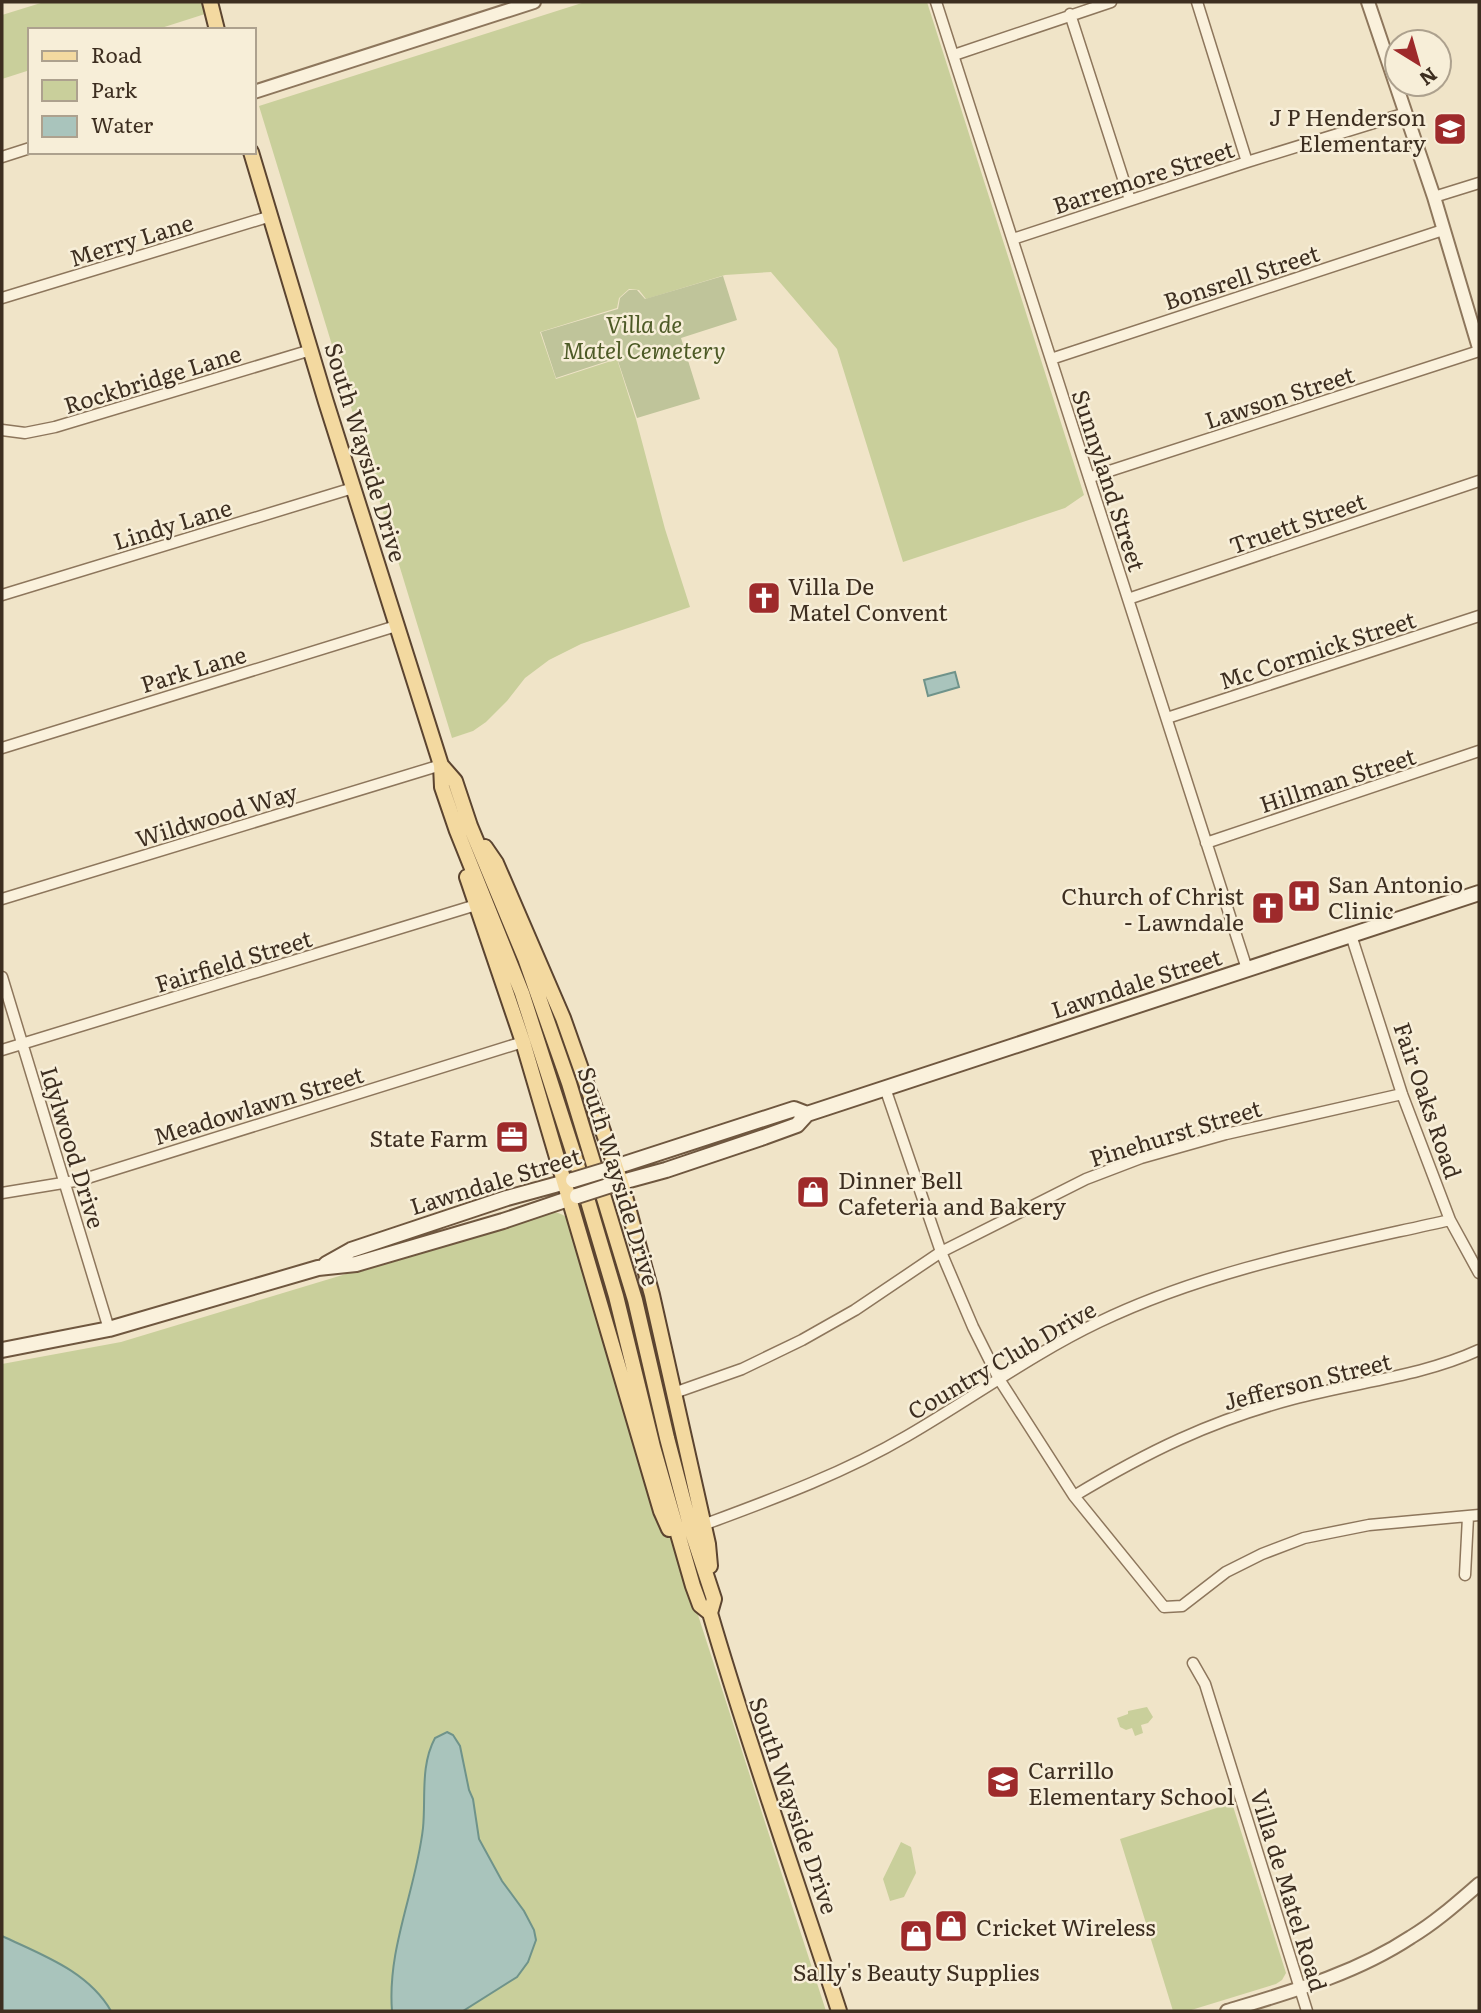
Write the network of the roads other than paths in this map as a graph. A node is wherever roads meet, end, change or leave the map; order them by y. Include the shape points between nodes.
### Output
1 (210, 2) edge
2 (534, 2) edge
3 (936, 2) edge
4 (1111, 2) edge
5 (1197, 2) edge
6 (1368, 2) edge
7 (1070, 14) junction
8 (216, 28) edge
9 (954, 55) junction
10 (256, 91) edge
11 (1406, 113) junction
12 (28, 149) edge
13 (252, 154) edge
14 (2, 157) edge
15 (1247, 162) junction
16 (1479, 183) edge
17 (1434, 197) junction
18 (1130, 200) junction
19 (271, 216) junction
20 (1443, 230) junction
21 (1013, 239) junction
22 (2, 298) edge
23 (311, 349) junction
24 (1479, 350) edge
25 (1051, 359) junction
26 (2, 430) edge
27 (1091, 477) junction
28 (1479, 481) edge
29 (353, 488) junction
30 (2, 595) edge
31 (1128, 599) junction
32 (1479, 617) edge
33 (396, 626) junction
34 (1167, 718) junction
35 (2, 748) edge
36 (1479, 751) edge
37 (441, 765) junction
38 (464, 829) junction
39 (1206, 843) junction
40 (1479, 893) edge
41 (2, 900) edge
42 (476, 905) junction
43 (1351, 935) junction
44 (1247, 969) junction
45 (2, 977) edge
46 (523, 1042) junction
47 (22, 1045) junction
48 (2, 1050) edge
49 (885, 1088) junction
50 (1402, 1094) junction
51 (807, 1114) junction
52 (759, 1120) junction
53 (764, 1137) junction
54 (611, 1168) junction
55 (568, 1181) junction
56 (66, 1183) junction
57 (616, 1184) junction
58 (2, 1193) edge
59 (573, 1197) junction
60 (1450, 1220) junction
61 (405, 1232) junction
62 (410, 1249) junction
63 (941, 1252) junction
64 (318, 1268) junction
65 (1479, 1273) edge
66 (109, 1329) junction
67 (2, 1350) edge
68 (1479, 1350) edge
69 (999, 1379) junction
70 (674, 1392) junction
71 (1074, 1496) junction
72 (1479, 1515) edge
73 (1468, 1517) junction
74 (703, 1525) junction
75 (1465, 1575) dead end
76 (693, 1586) junction
77 (711, 1589) junction
78 (710, 1613) junction
79 (1193, 1663) dead end
80 (1479, 1884) edge
81 (1301, 1988) junction
82 (839, 2011) edge
83 (1227, 2011) edge
84 (1307, 2011) edge

1 - 8 main road
2 - 10 street
3 - 9 street, Sunnyland Street
4 - 7 street
5 - 15 street
6 - 11 street
7 - 9 street
7 - 18 street
9 - 21 street, Sunnyland Street
11 - 15 street, Barremore Street
11 - 17 street
12 - 14 street
13 - 19 main road, South Wayside Drive
15 - 18 street, Barremore Street
16 - 17 street
17 - 20 street
18 - 21 street, Barremore Street
19 - 22 street, Merry Lane
19 - 23 main road, South Wayside Drive
20 - 24 street
20 - 25 street, Bonsrell Street
21 - 25 street, Sunnyland Street
23 - 26 street, Rockbridge Lane via 55,427 25,433
23 - 29 main road, South Wayside Drive
24 - 27 street, Lawson Street
25 - 27 street, Sunnyland Street
27 - 31 street, Sunnyland Street via 1094,499
28 - 31 street, Truett Street
29 - 30 street, Lindy Lane
29 - 33 main road, South Wayside Drive
31 - 34 street, Sunnyland Street
32 - 34 street, Mc Cormick Street
33 - 35 street, Park Lane
33 - 37 main road, South Wayside Drive
34 - 39 street, Sunnyland Street
36 - 39 street, Hillman Street
37 - 38 main road, South Wayside Drive via 442,787
37 - 41 street, Wildwood Way
38 - 42 main road via 466,874
38 - 54 main road via 496,863 531,940 563,1018
38 - 76 main road, South Wayside Drive via 522,993 617,1296
38 - 77 main road, South Wayside Drive via 524,958 569,1083 635,1300 667,1438
39 - 44 street, Sunnyland Street
40 - 43 main road, Lawndale Street
42 - 46 main road
42 - 47 street, Fairfield Street
43 - 44 main road, Lawndale Street
43 - 50 street, Fair Oaks Road
44 - 49 main road, Lawndale Street
45 - 47 street, Idylwood Drive
46 - 55 main road
46 - 56 street, Meadowlawn Street
47 - 48 street, Fairfield Street
47 - 56 street, Idylwood Drive
49 - 51 main road, Lawndale Street
49 - 63 street
50 - 60 street, Fair Oaks Road
50 - 63 street, Pinehurst Street via 1141,1158 1086,1179
51 - 52 main road, Lawndale Street via 794,1109
51 - 53 main road, Lawndale Street via 797,1125
52 - 53 main road
52 - 54 main road, Lawndale Street
53 - 57 main road, Lawndale Street
54 - 55 main road, Lawndale Street, bridge
54 - 57 main road
55 - 59 main road
55 - 61 main road, Lawndale Street
56 - 58 street, Meadowlawn Street
56 - 66 street, Idylwood Drive
57 - 59 main road, Lawndale Street, bridge
57 - 70 main road via 652,1295
59 - 62 main road, Lawndale Street
59 - 76 main road via 661,1511
60 - 65 street, Fair Oaks Road
60 - 69 street, Country Club Drive via 1198,1282 1099,1322
61 - 62 main road
61 - 64 main road, Lawndale Street via 351,1250
62 - 64 main road, Lawndale Street via 356,1265
63 - 69 street
63 - 70 street, Pinehurst Street via 802,1340 741,1369
64 - 66 main road, Lawndale Street
66 - 67 main road, Lawndale Street
68 - 71 street, Jefferson Street via 1436,1367 1295,1398 1227,1419 1163,1445
69 - 71 street
69 - 74 street, Country Club Drive via 842,1471
70 - 74 main road
71 - 73 street via 1150,1593 1164,1607 1174,1608 1189,1602 1226,1572 1304,1538 1369,1525
72 - 73 street
73 - 75 street
74 - 77 main road
76 - 78 main road, South Wayside Drive via 700,1605
77 - 78 main road, South Wayside Drive
78 - 82 main road, South Wayside Drive
79 - 81 street, Villa de Matel Road via 1205,1684
80 - 81 street via 1410,1938 1347,1972
81 - 83 street
81 - 84 street, Villa de Matel Road

